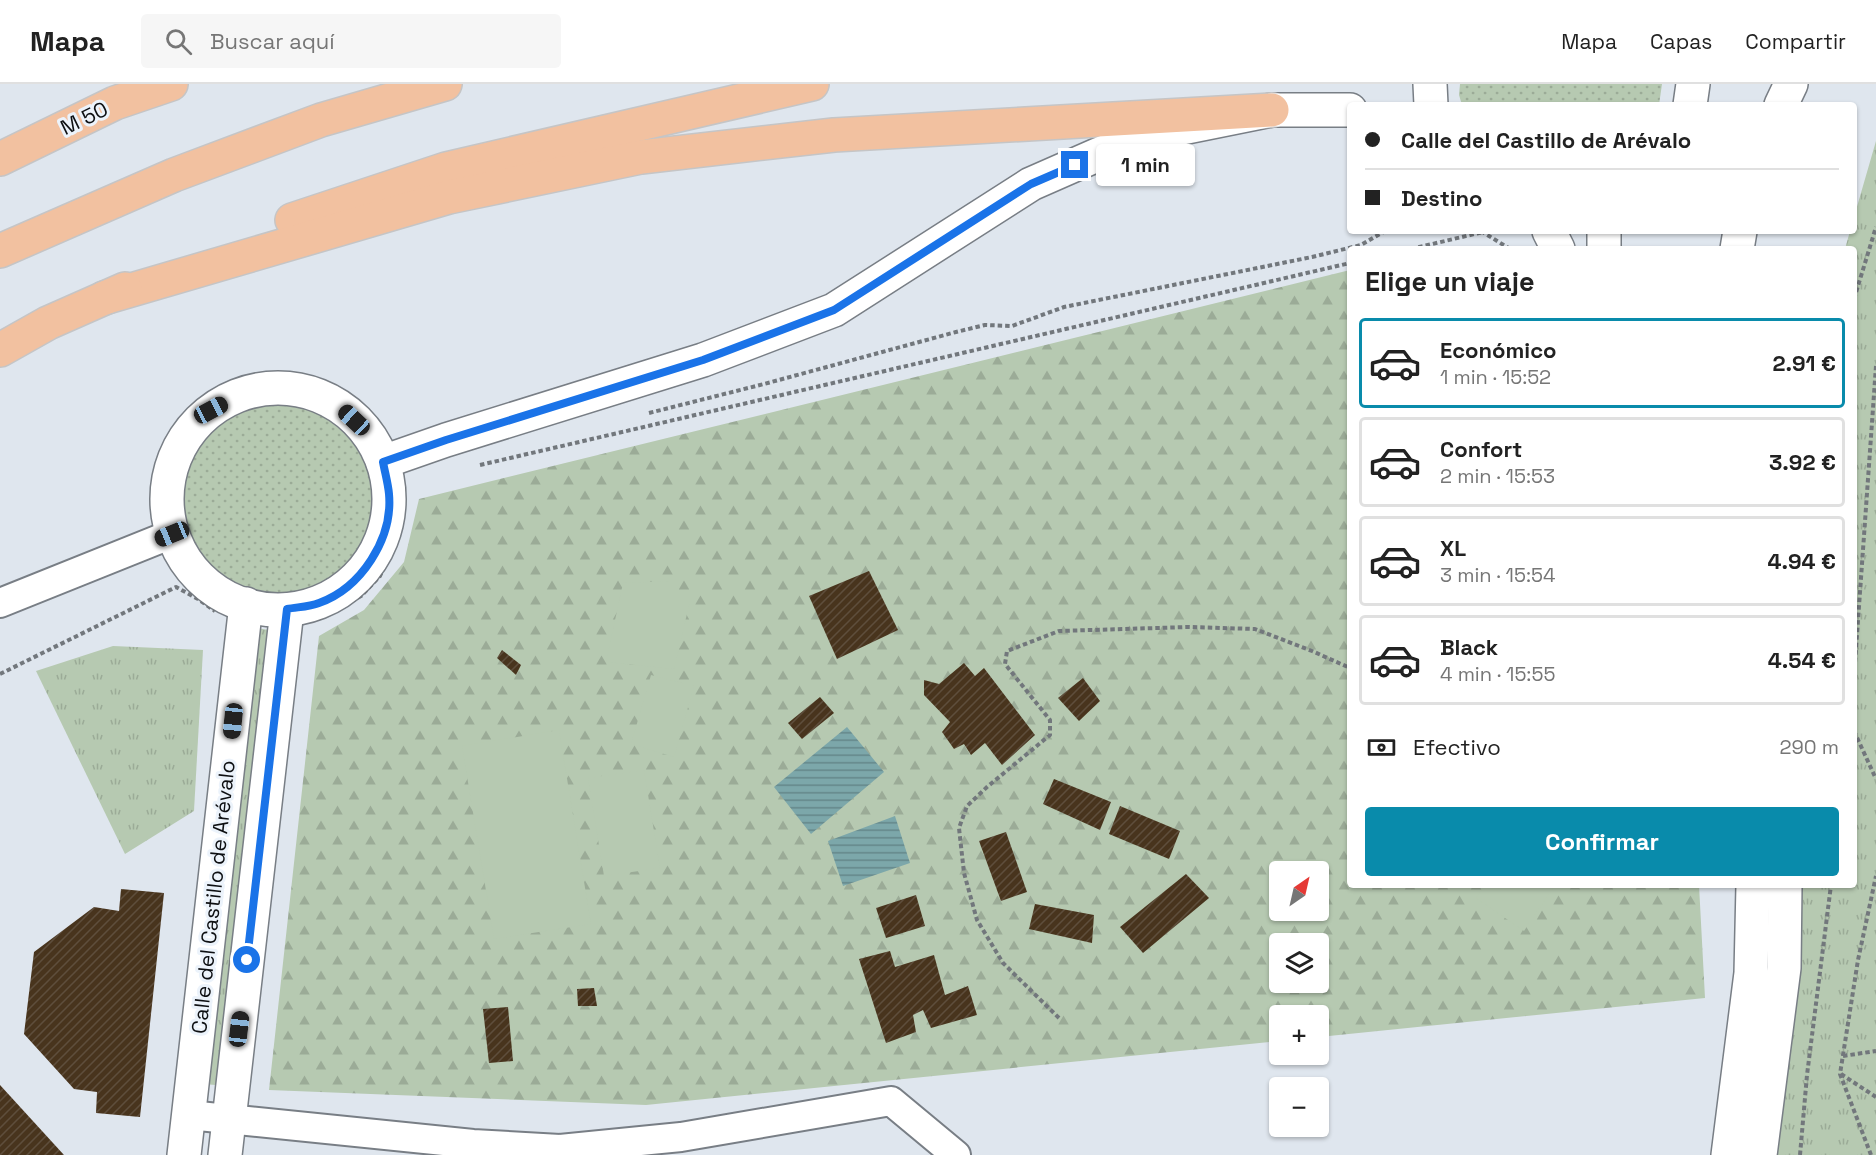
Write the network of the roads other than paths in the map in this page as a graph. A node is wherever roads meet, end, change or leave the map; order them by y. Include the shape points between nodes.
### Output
1 (171, 84) edge
2 (445, 84) edge
3 (812, 84) edge
4 (1430, 84) edge
5 (1693, 84) edge
6 (1791, 84) edge
7 (1431, 102) edge
8 (1690, 102) edge
9 (1782, 102) edge
10 (1272, 110) junction
11 (1347, 110) edge
12 (0, 159) edge
13 (0, 251) edge
14 (104, 298) junction
15 (0, 350) edge
16 (383, 462) junction
17 (172, 534) junction
18 (0, 603) edge
19 (233, 610) junction
20 (298, 616) junction
21 (1753, 888) edge
22 (1785, 888) edge
23 (189, 1115) junction
24 (229, 1119) junction
25 (682, 1146) edge
26 (184, 1155) edge
27 (225, 1155) edge
28 (956, 1155) edge
29 (1728, 1155) edge
30 (1760, 1155) edge

1 - 12 highway, M 50 via 115,104
2 - 13 highway via 321,120 174,175
3 - 14 highway via 446,169 271,227
4 - 7 street
5 - 8 street
6 - 9 street
10 - 11 street
10 - 14 highway via 834,135 641,157 449,197
10 - 16 street via 1147,135 1031,184 834,310 703,360
14 - 15 highway
16 - 17 street via 367,432 342,408 310,393 276,388 242,394 211,410 187,435 172,465 167,500
16 - 20 street via 390,496 386,529 372,560 349,586
17 - 18 street
17 - 19 street via 188,565
19 - 20 street
19 - 23 street, Calle del Castillo de Arévalo
20 - 24 street, Calle del Castillo de Arévalo
21 - 29 street via 1751,973
22 - 30 street via 1784,968
23 - 24 street
23 - 26 street, Calle del Castillo de Arévalo
24 - 25 street via 473,1144 560,1149
24 - 27 street, Calle del Castillo de Arévalo
25 - 28 street via 891,1101

